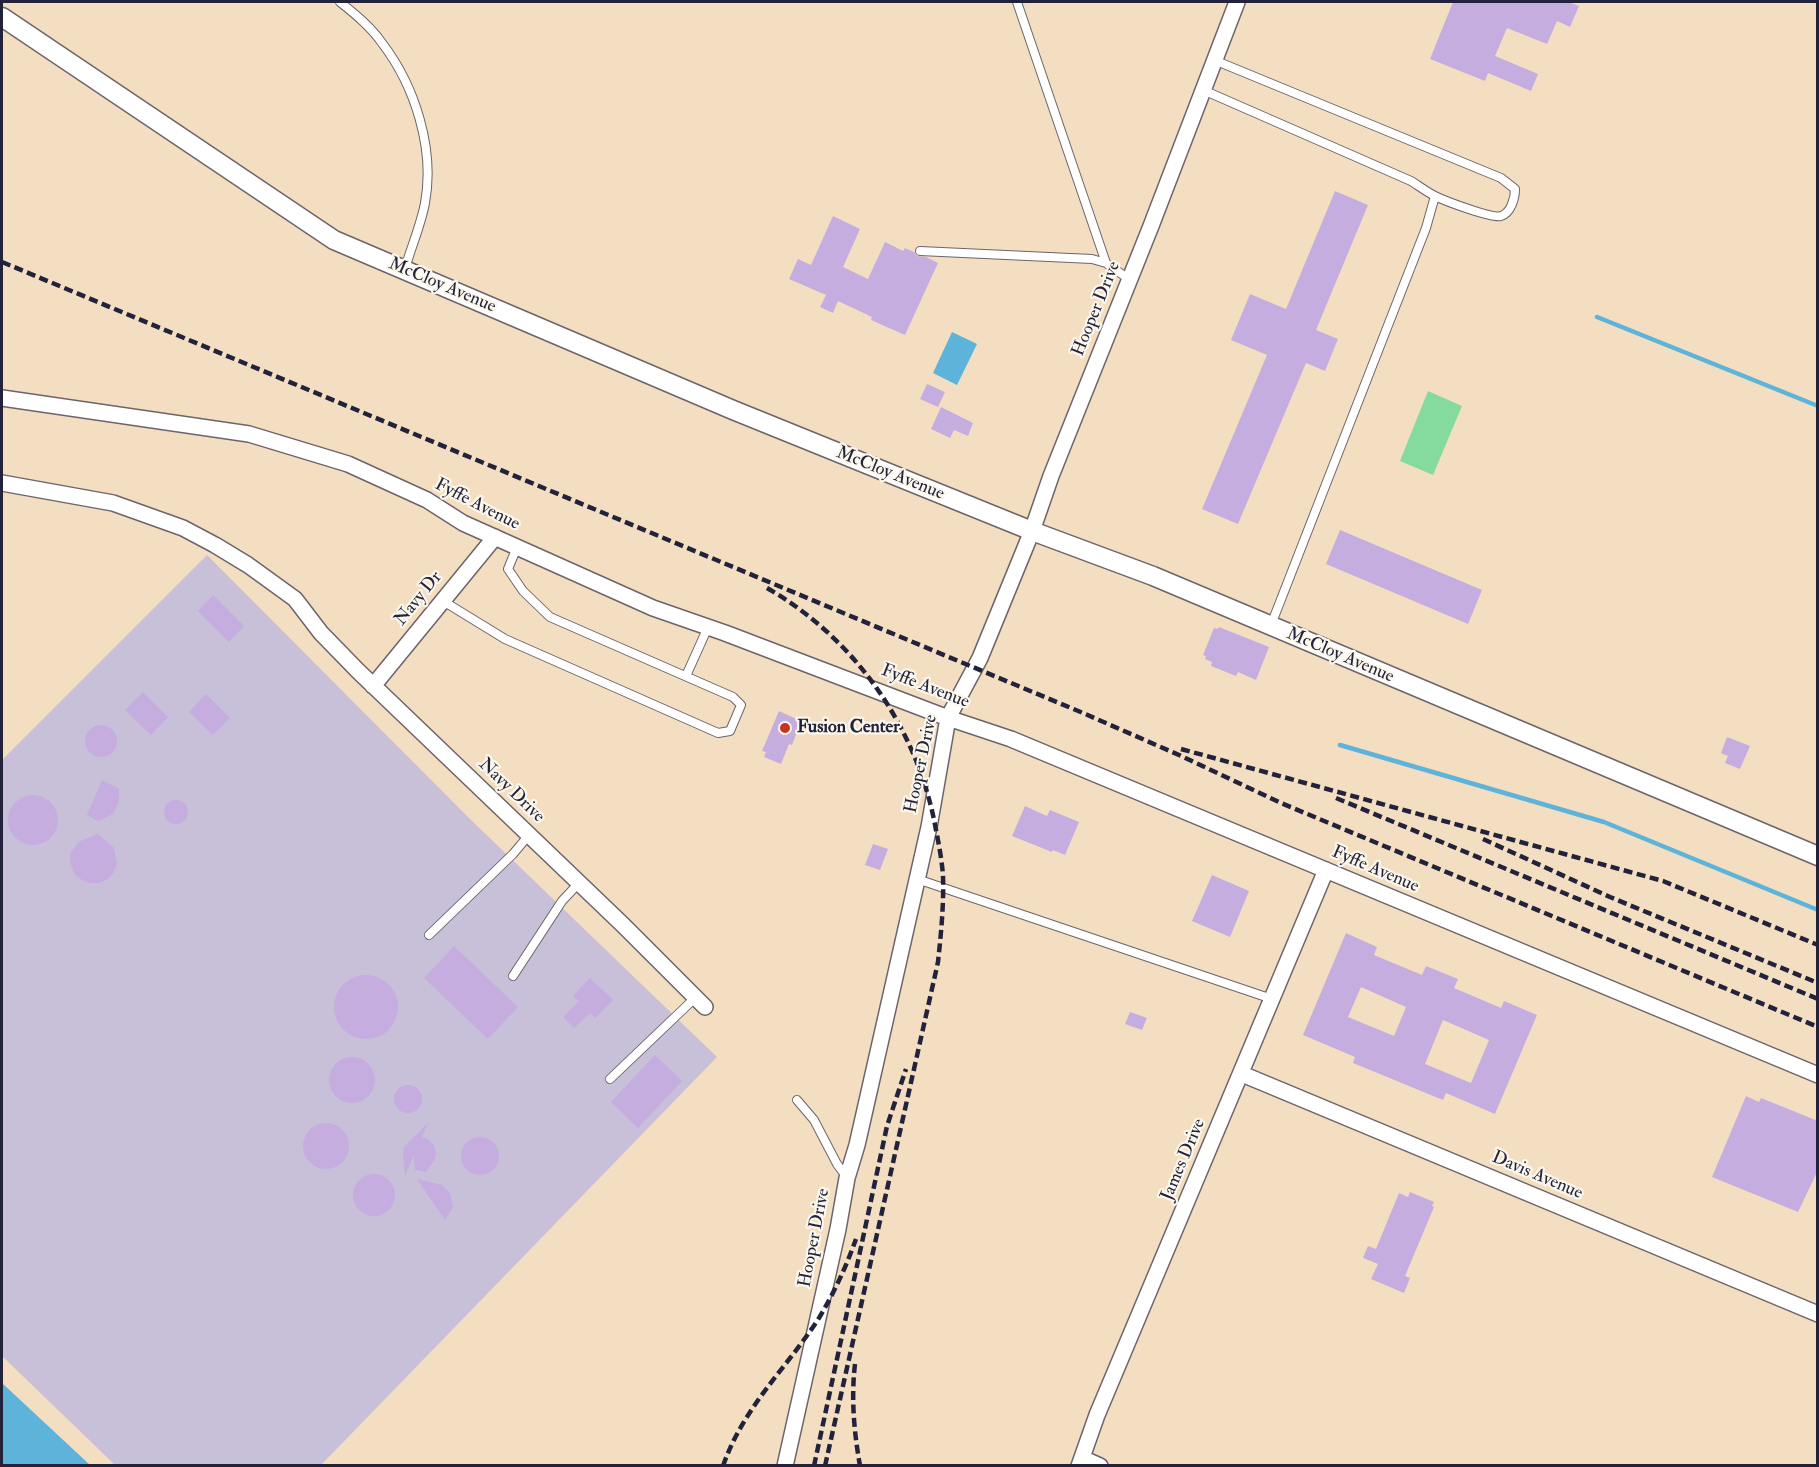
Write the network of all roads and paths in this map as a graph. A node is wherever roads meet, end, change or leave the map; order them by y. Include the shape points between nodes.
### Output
1 (340, 2) edge
2 (1017, 2) edge
3 (1237, 2) edge
4 (5, 18) edge
5 (1214, 60) junction
6 (1203, 90) junction
7 (1435, 196) junction
8 (920, 250) dead end
9 (1106, 263) junction
10 (404, 270) junction
11 (1130, 280) junction
12 (2, 398) edge
13 (2, 483) edge
14 (1032, 531) junction
15 (495, 537) junction
16 (517, 547) junction
17 (443, 600) junction
18 (1270, 626) junction
19 (708, 627) junction
20 (686, 676) junction
21 (373, 686) junction
22 (948, 718) junction
23 (529, 835) junction
24 (1818, 856) edge
25 (1326, 870) junction
26 (917, 879) junction
27 (579, 883) junction
28 (429, 935) dead end
29 (513, 976) dead end
30 (1272, 999) junction
31 (700, 1002) joint
32 (1242, 1074) junction
33 (1818, 1075) edge
34 (610, 1079) dead end
35 (797, 1100) dead end
36 (847, 1178) junction
37 (1818, 1314) edge
38 (1080, 1462) edge
39 (785, 1466) edge
40 (1100, 1466) edge

1 - 10 lane via 381,41 395,61 410,92 428,154 425,203
2 - 9 lane
3 - 5 street, Hooper Drive
4 - 10 street, McCloy Avenue via 334,240
5 - 6 street, Hooper Drive
5 - 7 lane via 1501,178 1515,189 1509,211 1502,216 1490,217
6 - 7 lane via 1411,181
6 - 11 street, Hooper Drive
7 - 18 lane via 1426,228
8 - 9 lane via 1092,259
9 - 11 lane
10 - 14 street, McCloy Avenue via 733,410
11 - 14 street, Hooper Drive
12 - 15 street, Fyffe Avenue via 249,434 348,464
13 - 21 street, Navy Drive via 113,503 183,528 248,565 295,599 321,633
14 - 18 street, McCloy Avenue via 1153,576
14 - 22 street, Hooper Drive via 980,658
15 - 16 street, Fyffe Avenue
15 - 17 street, Navy Dr
16 - 19 street, Fyffe Avenue via 652,608
16 - 20 lane via 508,569 523,591 550,617
17 - 20 lane via 505,639 718,733 730,730 741,705 733,697
17 - 21 street, Navy Dr
18 - 24 street, McCloy Avenue
19 - 20 lane
19 - 22 street, Fyffe Avenue
21 - 23 street, Navy Drive
22 - 25 street, Fyffe Avenue via 1011,739
22 - 26 street, Hooper Drive
23 - 27 street, Navy Drive
23 - 28 lane
25 - 30 street, James Drive
25 - 33 street, Fyffe Avenue
26 - 30 lane
26 - 36 street, Hooper Drive
27 - 29 lane via 562,901
27 - 31 street, Navy Drive
30 - 32 street, James Drive
31 - 34 lane
32 - 37 street, Davis Avenue
32 - 38 street, James Drive
35 - 36 lane via 814,1120
36 - 39 street, Hooper Drive
38 - 40 street

